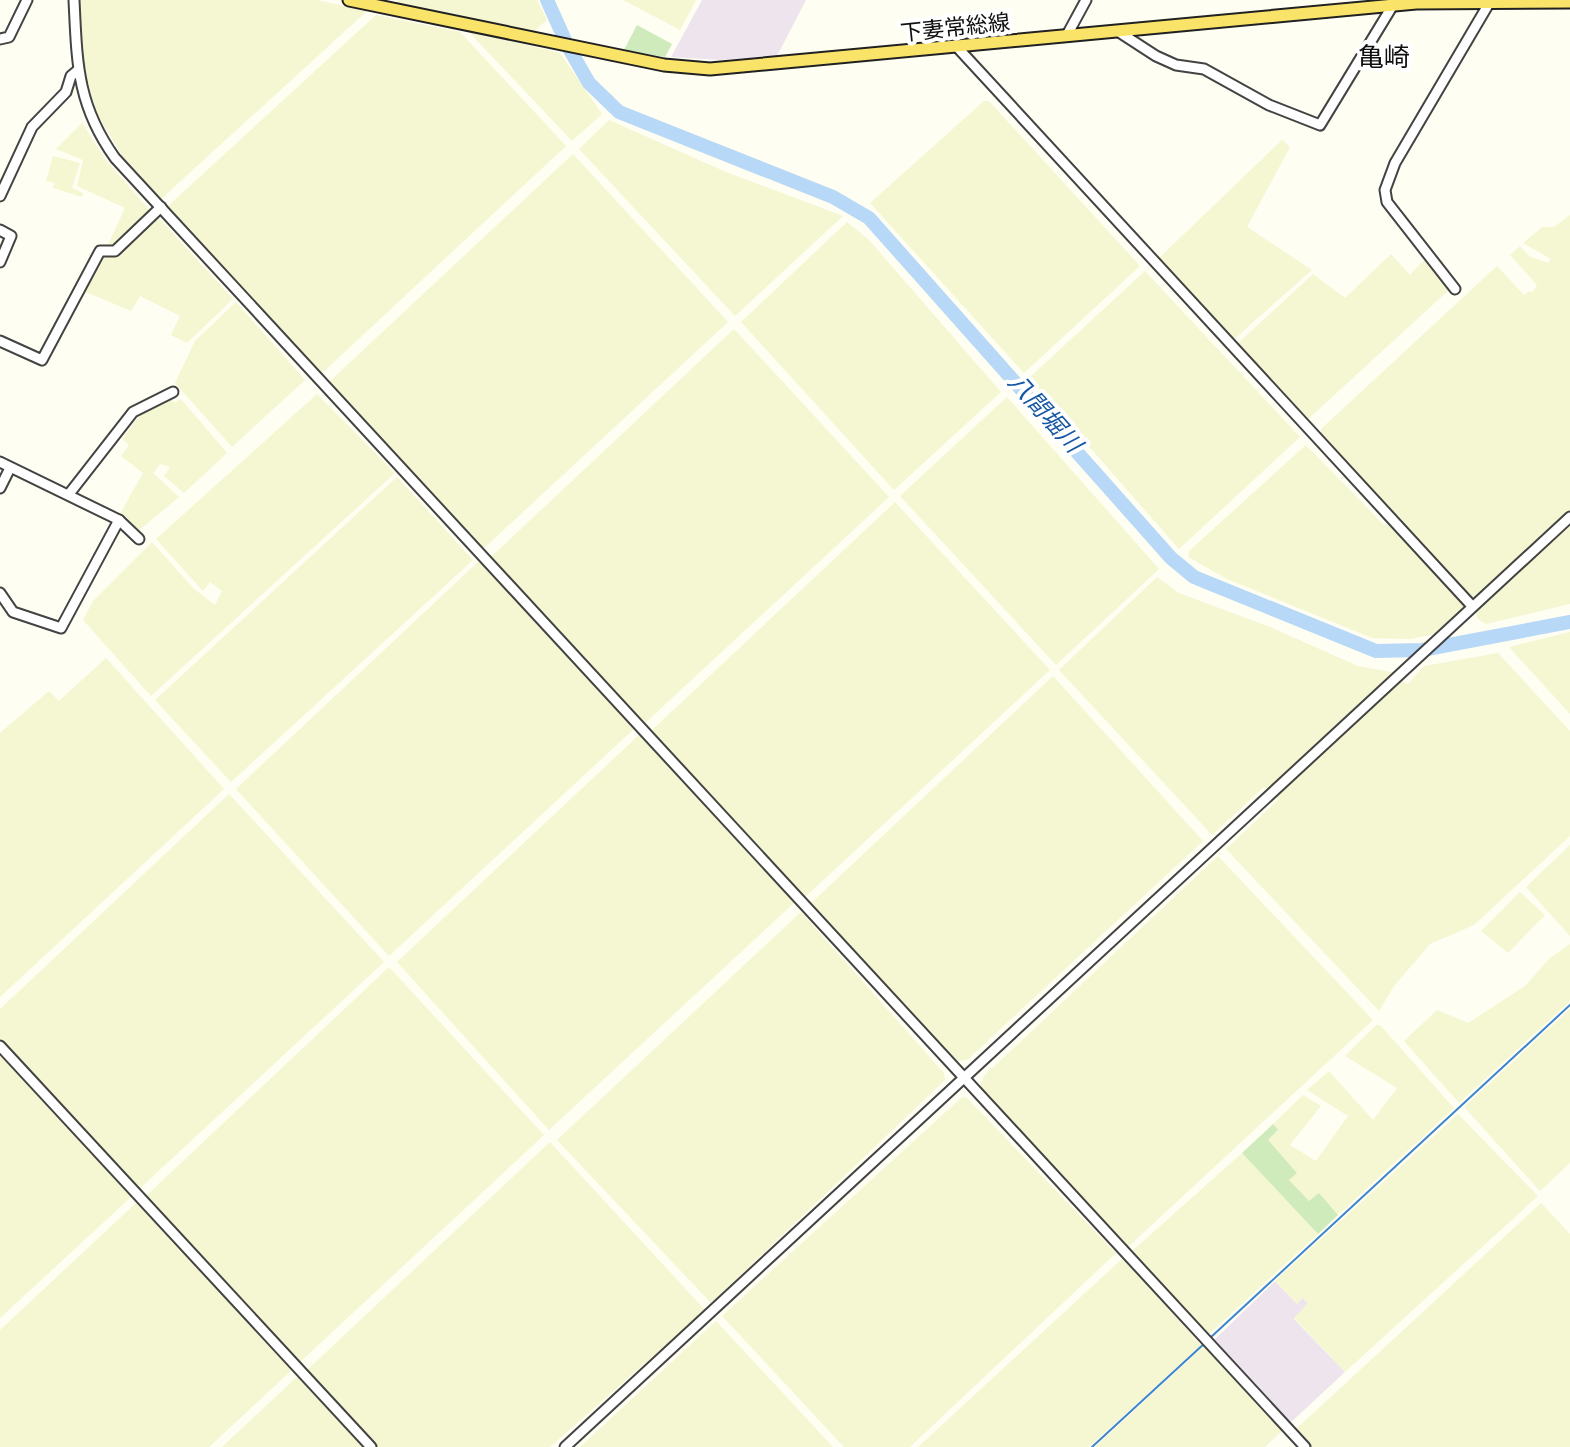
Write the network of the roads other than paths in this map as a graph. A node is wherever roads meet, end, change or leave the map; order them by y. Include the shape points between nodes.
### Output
1 (27, 0) edge
2 (74, 0) edge
3 (349, 0) edge
4 (1086, 0) edge
5 (1491, 1) edge
6 (1536, 1) edge
7 (1570, 2) edge
8 (1393, 5) junction
9 (1119, 32) junction
10 (1067, 35) junction
11 (0, 39) edge
12 (957, 47) junction
13 (77, 71) junction
14 (0, 196) edge
15 (161, 207) junction
16 (0, 230) edge
17 (0, 262) edge
18 (1455, 289) dead end
19 (0, 341) edge
20 (173, 392) dead end
21 (0, 462) edge
22 (10, 468) junction
23 (0, 488) edge
24 (69, 494) junction
25 (1570, 517) edge
26 (119, 520) junction
27 (139, 539) dead end
28 (0, 593) edge
29 (1472, 606) junction
30 (0, 1046) edge
31 (965, 1079) junction
32 (371, 1447) edge
33 (565, 1447) edge
34 (1305, 1447) edge

1 - 11 street via 9,37
2 - 13 street
3 - 12 main road, 下妻常総線 via 695,68
4 - 10 street
5 - 6 main road, 下妻常総線
5 - 8 main road, 下妻常総線
5 - 18 street via 1395,163 1385,190 1390,207
6 - 7 main road, 下妻常総線
8 - 9 main road, 下妻常総線
8 - 9 street via 1320,125 1269,105 1204,69 1156,56
9 - 10 main road, 下妻常総線
10 - 12 main road, 下妻常総線
12 - 29 street
13 - 14 street via 66,92 32,127
13 - 15 street via 84,101 104,142
15 - 19 street via 115,251 100,251 42,360
15 - 31 street
16 - 17 street via 11,236
20 - 24 street via 133,412
21 - 22 street
22 - 23 street
22 - 24 street
24 - 26 street
25 - 29 street
26 - 27 street
26 - 28 street via 93,563 74,621 50,627 13,612
29 - 31 street
30 - 32 street
31 - 33 street
31 - 34 street

